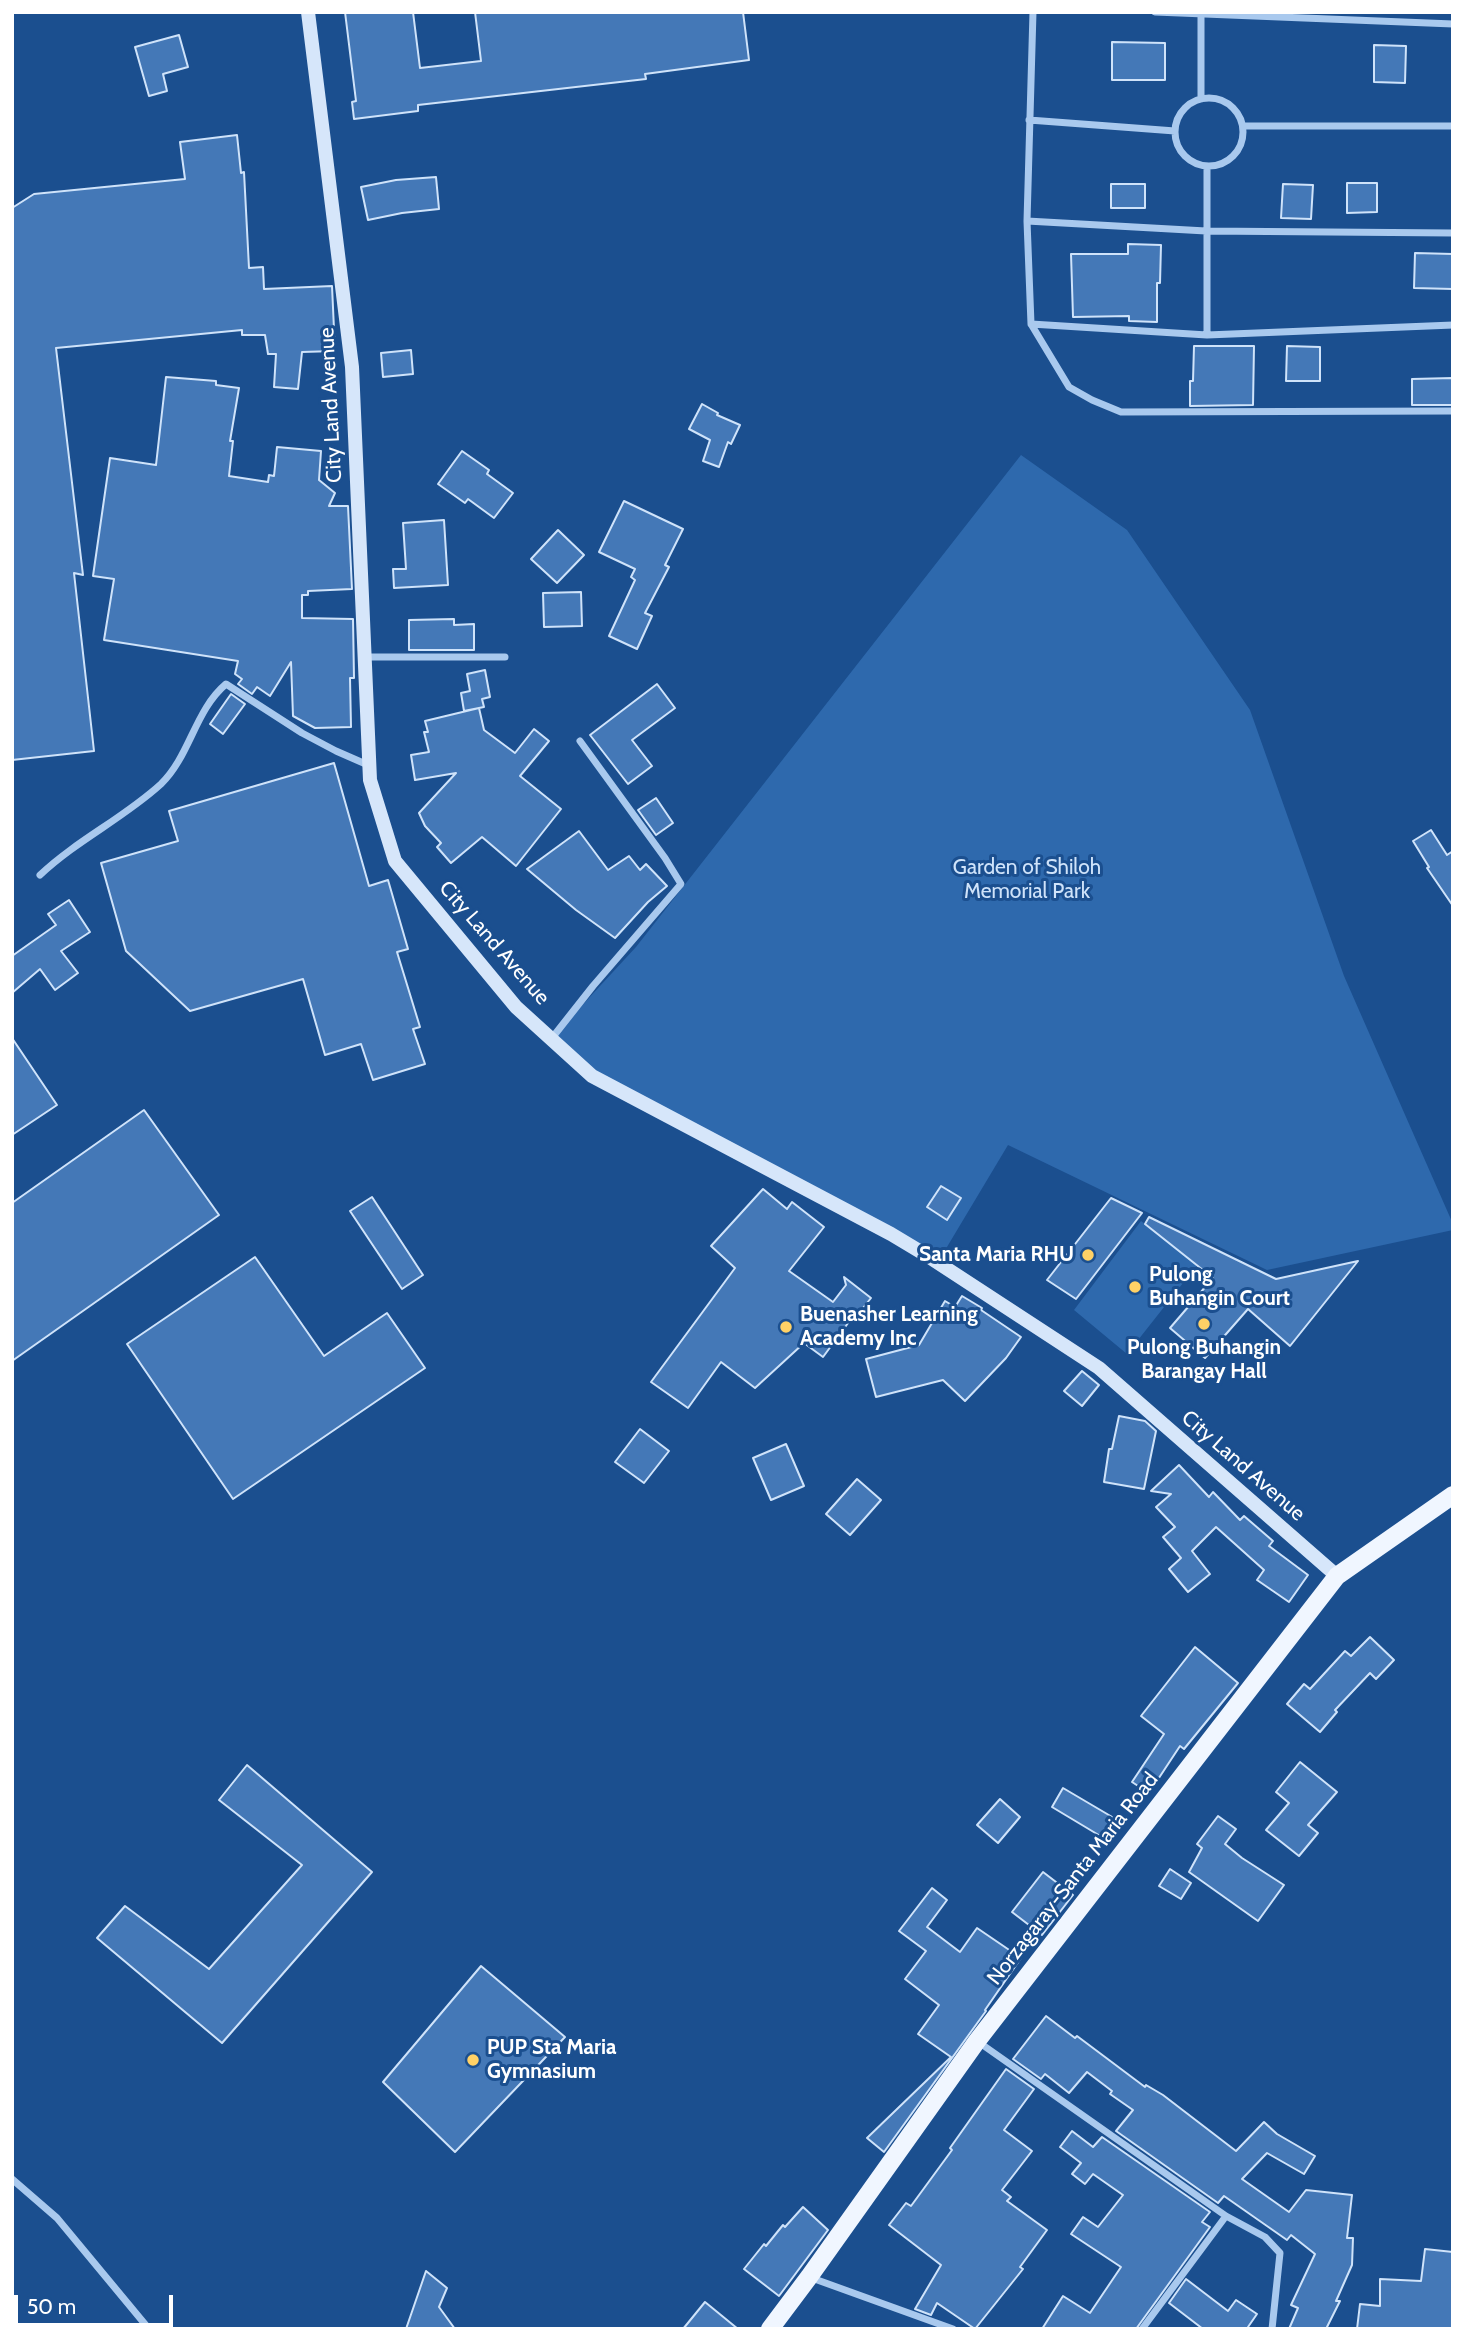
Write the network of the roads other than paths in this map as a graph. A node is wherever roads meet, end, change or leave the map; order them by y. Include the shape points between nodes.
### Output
1 (308, 12) edge
2 (1033, 12) edge
3 (1155, 12) edge
4 (1201, 13) edge
5 (1453, 24) edge
6 (1201, 99) junction
7 (1029, 120) junction
8 (1242, 126) junction
9 (1453, 126) edge
10 (1175, 131) junction
11 (1207, 166) junction
12 (1027, 221) junction
13 (1206, 231) junction
14 (1453, 233) edge
15 (1031, 324) junction
16 (1453, 326) edge
17 (1207, 335) junction
18 (1453, 411) edge
19 (365, 657) junction
20 (505, 657) dead end
21 (580, 741) dead end
22 (369, 765) junction
23 (40, 875) dead end
24 (552, 1038) junction
25 (1453, 1495) edge
26 (1336, 1576) junction
27 (977, 2041) junction
28 (12, 2179) edge
29 (1226, 2217) junction
30 (809, 2277) junction
31 (149, 2329) edge
32 (770, 2329) edge
33 (953, 2329) edge
34 (1142, 2329) edge
35 (1272, 2329) edge

1 - 19 street, City Land Avenue via 351,355
2 - 7 street
3 - 4 street
4 - 5 street
4 - 6 street
6 - 8 street via 1223,101 1239,116
6 - 10 street via 1183,111
7 - 10 street
7 - 12 street
8 - 9 street
8 - 11 street via 1235,155 1217,166
10 - 11 street via 1180,151
11 - 13 street
12 - 13 street
12 - 15 street
13 - 14 street
13 - 17 street
15 - 17 street
15 - 18 street via 1069,387 1121,412
16 - 17 street
19 - 20 street
19 - 22 street, City Land Avenue
21 - 24 street via 681,884
22 - 23 street via 302,733 226,684 214,694 163,783 62,854
22 - 24 street, City Land Avenue via 396,861 516,1007
24 - 26 street, City Land Avenue via 592,1076 902,1241 1100,1368
25 - 26 main road, Norzagaray-Santa Maria Road
26 - 27 main road, Norzagaray-Santa Maria Road
27 - 29 street
27 - 30 main road, Norzagaray-Santa Maria Road
28 - 31 street via 57,2218
29 - 34 street
29 - 35 street via 1265,2237 1280,2253
30 - 32 main road, Norzagaray-Santa Maria Road
30 - 33 street

